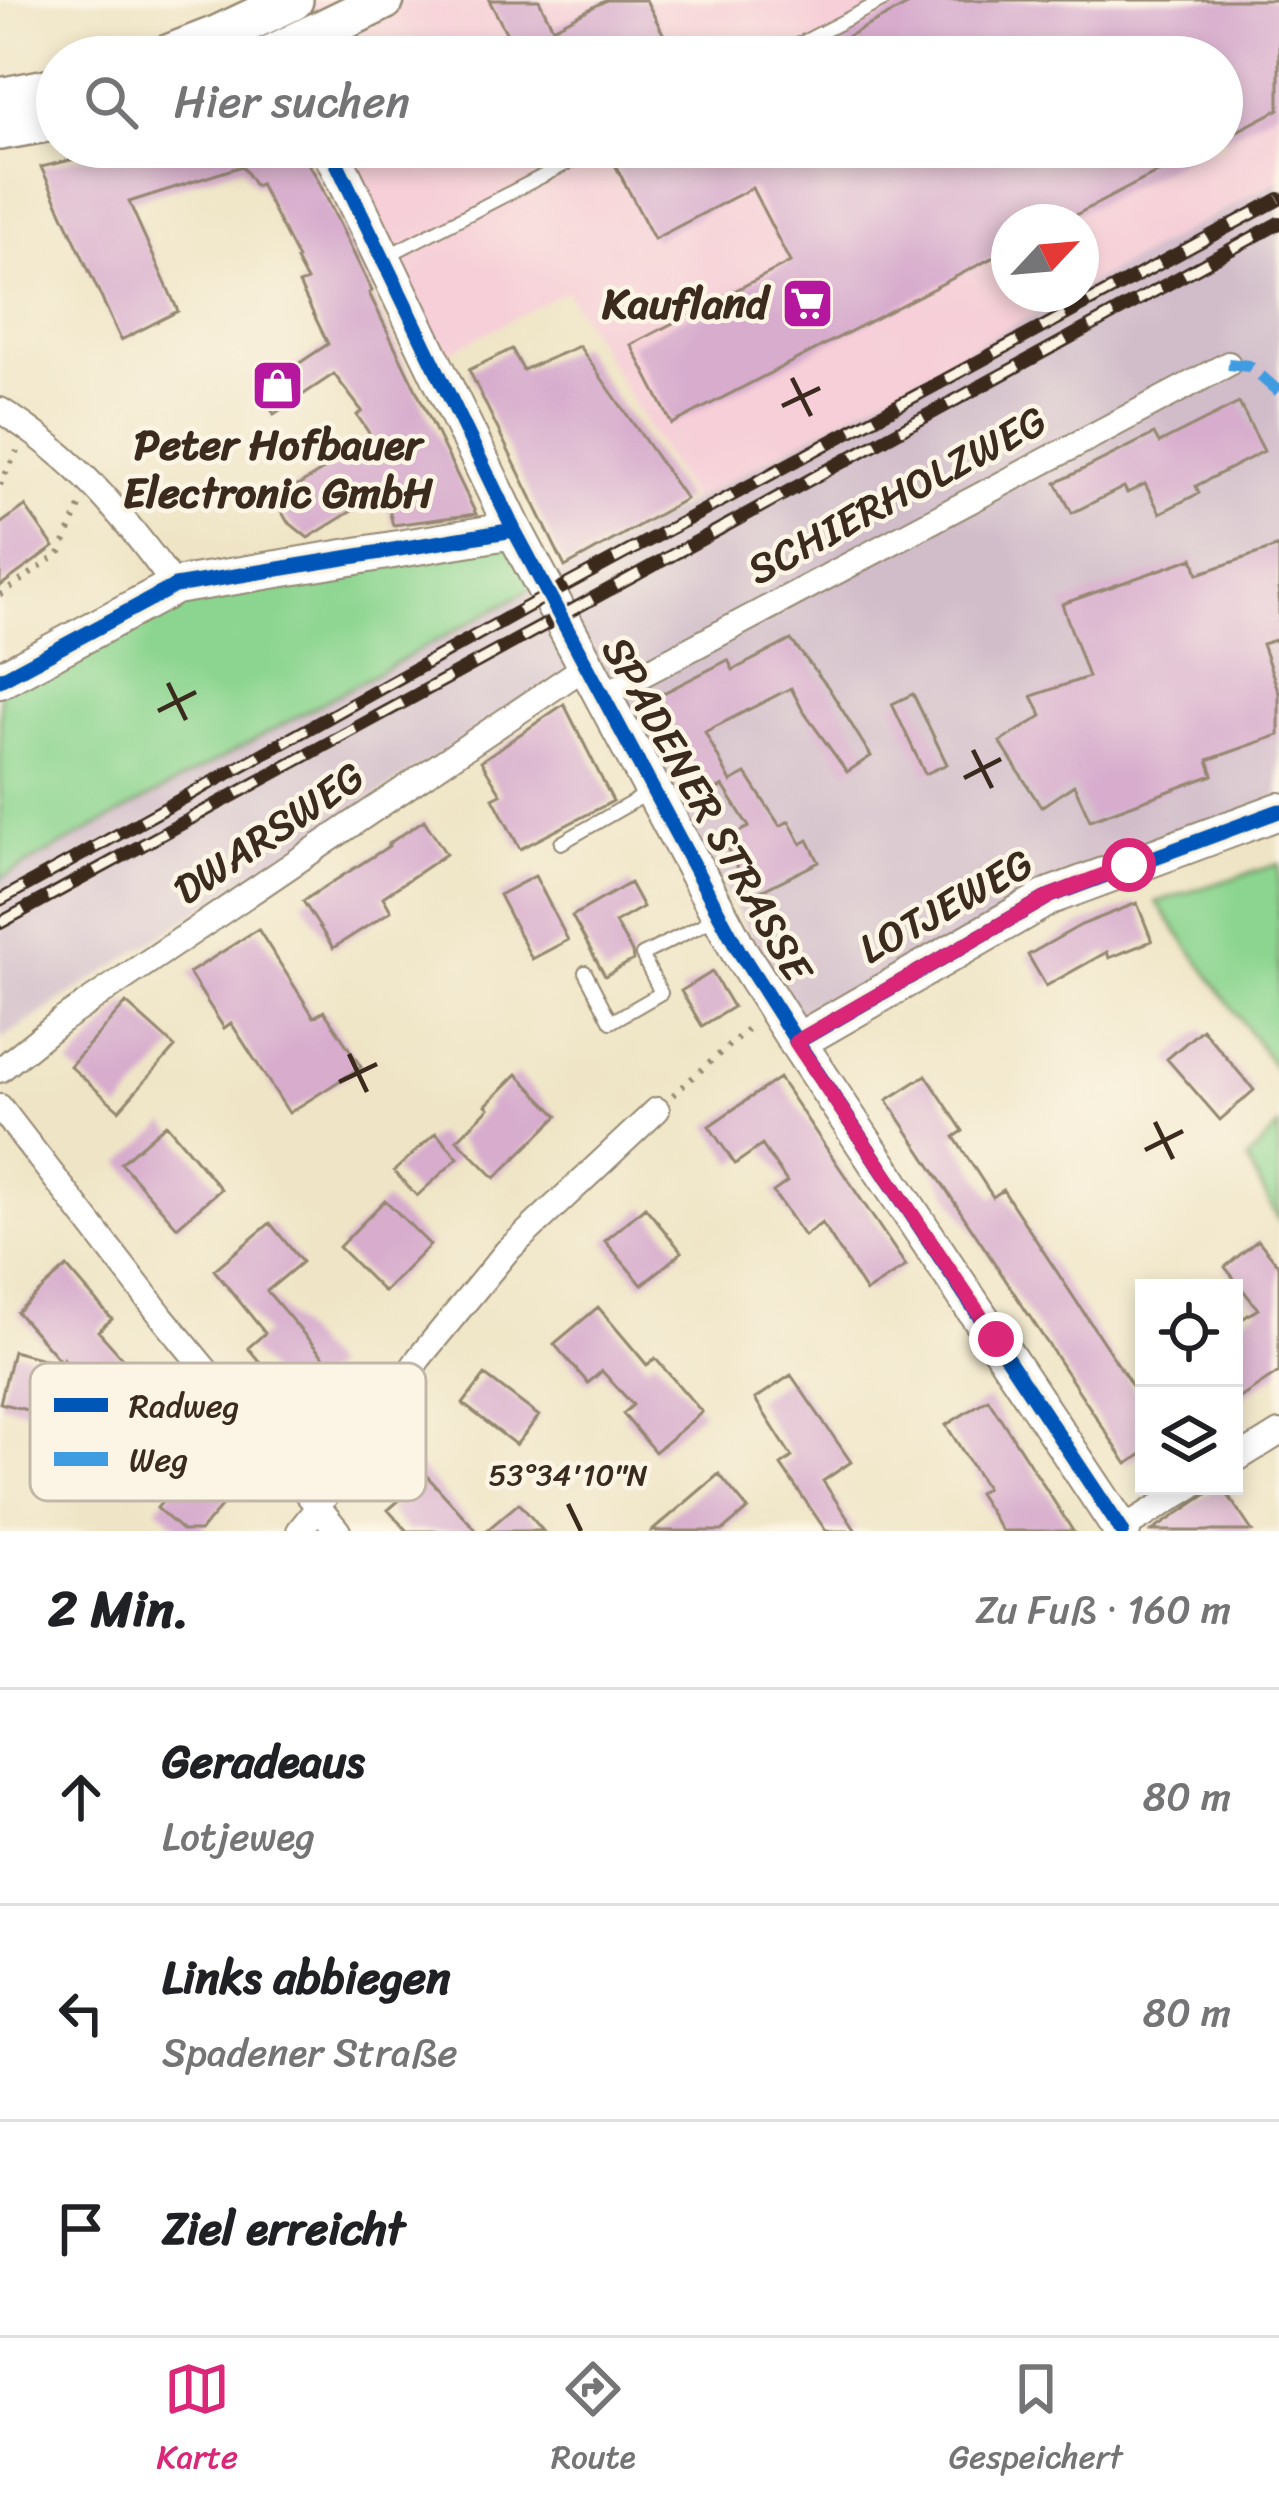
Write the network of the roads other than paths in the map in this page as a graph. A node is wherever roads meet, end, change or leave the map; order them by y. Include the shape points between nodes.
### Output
1 (384, 0) edge
2 (884, 0) edge
3 (274, 4) edge
4 (207, 36) edge
5 (277, 36) edge
6 (314, 36) edge
7 (815, 36) edge
8 (36, 90) edge
9 (0, 98) edge
10 (36, 124) edge
11 (0, 130) edge
12 (339, 168) edge
13 (558, 168) edge
14 (383, 258) junction
15 (1228, 364) dead end
16 (0, 410) edge
17 (514, 530) junction
18 (175, 586) junction
19 (0, 680) edge
20 (594, 681) junction
21 (653, 790) junction
22 (1279, 811) edge
23 (562, 843) dead end
24 (721, 916) junction
25 (585, 972) dead end
26 (796, 1042) junction
27 (0, 1070) edge
28 (0, 1107) edge
29 (657, 1110) road end
30 (200, 1363) edge
31 (416, 1363) edge
32 (1279, 1433) edge
33 (1243, 1455) edge
34 (1177, 1495) edge
35 (313, 1501) edge
36 (322, 1501) edge
37 (318, 1507) junction
38 (1121, 1530) edge
39 (298, 1531) edge
40 (338, 1531) edge

1 - 6 main road
2 - 7 lane
3 - 4 main road
3 - 5 street
8 - 9 main road
10 - 11 main road
12 - 14 street, SPADENER STRASSE
13 - 14 lane
14 - 17 street, SPADENER STRASSE
15 - 20 street, SCHIERHOLZWEG
16 - 18 street via 92,482
17 - 18 street
17 - 20 street, SPADENER STRASSE
18 - 19 street
20 - 21 street, SPADENER STRASSE
20 - 27 street, DWARSWEG via 62,1021
21 - 23 lane
21 - 24 street, SPADENER STRASSE
22 - 26 street, LOTJEWEG via 1050,896
24 - 25 lane via 641,955 662,993 610,1022
24 - 26 street, SPADENER STRASSE
26 - 38 street, SPADENER STRASSE
28 - 30 street
29 - 31 street via 507,1251
32 - 33 street
34 - 38 street
35 - 37 street
36 - 37 street
37 - 39 street
37 - 40 street

